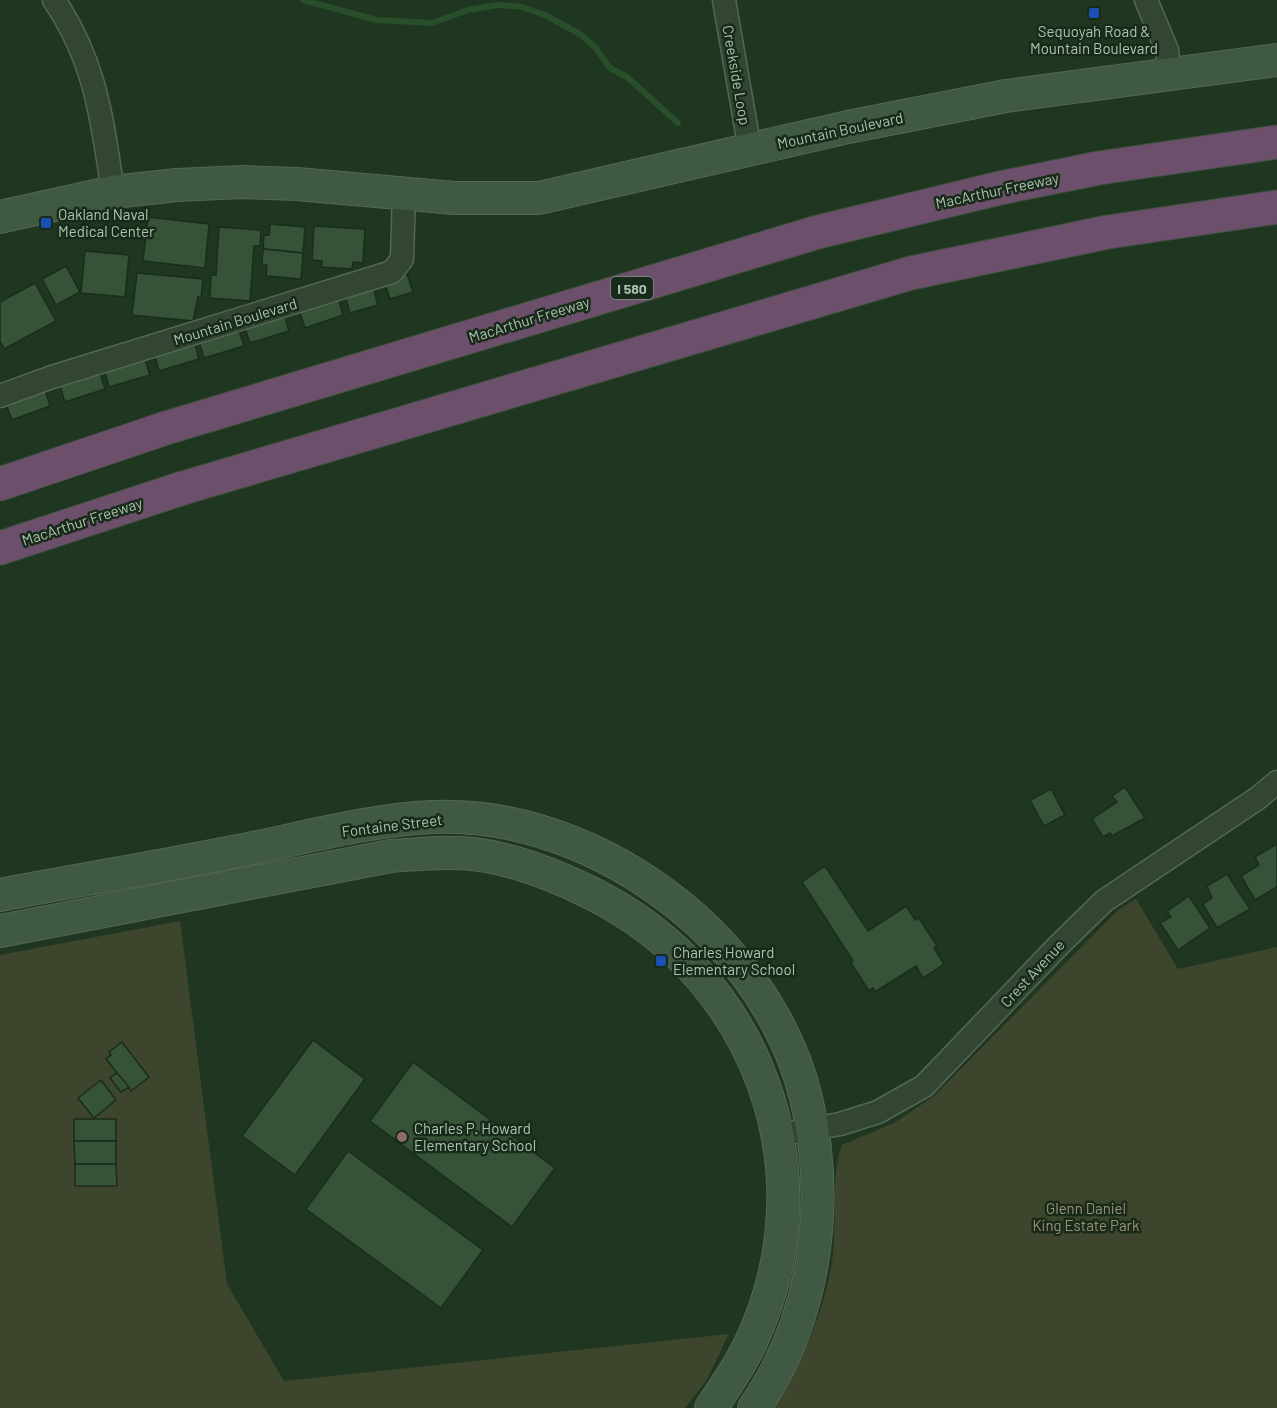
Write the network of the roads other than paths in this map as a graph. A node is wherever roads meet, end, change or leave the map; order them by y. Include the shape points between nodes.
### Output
1 (54, 0) edge
2 (724, 0) edge
3 (1146, 0) edge
4 (1277, 60) edge
5 (1169, 73) junction
6 (1277, 142) edge
7 (750, 150) junction
8 (113, 192) junction
9 (404, 194) junction
10 (1277, 207) edge
11 (0, 217) edge
12 (0, 396) edge
13 (0, 484) edge
14 (0, 548) edge
15 (1277, 782) edge
16 (0, 895) edge
17 (0, 932) edge
18 (813, 1128) junction
19 (778, 1135) junction
20 (711, 1408) edge
21 (754, 1408) edge

1 - 8 street via 72,28 93,76
2 - 7 street, Creekside Loop
3 - 5 street via 1167,50
4 - 5 street, Mountain Boulevard
5 - 7 street, Mountain Boulevard via 972,102
6 - 13 highway, MacArthur Freeway / I 580 via 1099,168 818,232 166,428
7 - 9 street, Mountain Boulevard via 539,198
8 - 9 street, Mountain Boulevard via 242,182
8 - 11 street, Mountain Boulevard
9 - 12 street, Mountain Boulevard via 402,260 392,272
10 - 14 highway, MacArthur Freeway via 1108,232 911,273 183,488
15 - 18 street, Crest Avenue via 1104,901 924,1086 878,1112
16 - 18 street, Fontaine Street via 432,817 476,819 558,837 597,852 640,876 702,925 736,962 766,1004 786,1042
17 - 19 street, Fontaine Street via 391,856 473,854 510,861 544,871 614,904 682,955 708,983 735,1022 770,1101
18 - 19 street, Crest Avenue
18 - 21 street, Fontaine Street via 819,1185 817,1235 808,1280 783,1356
19 - 20 street, Fontaine Street via 783,1188 781,1233 773,1273 751,1341

